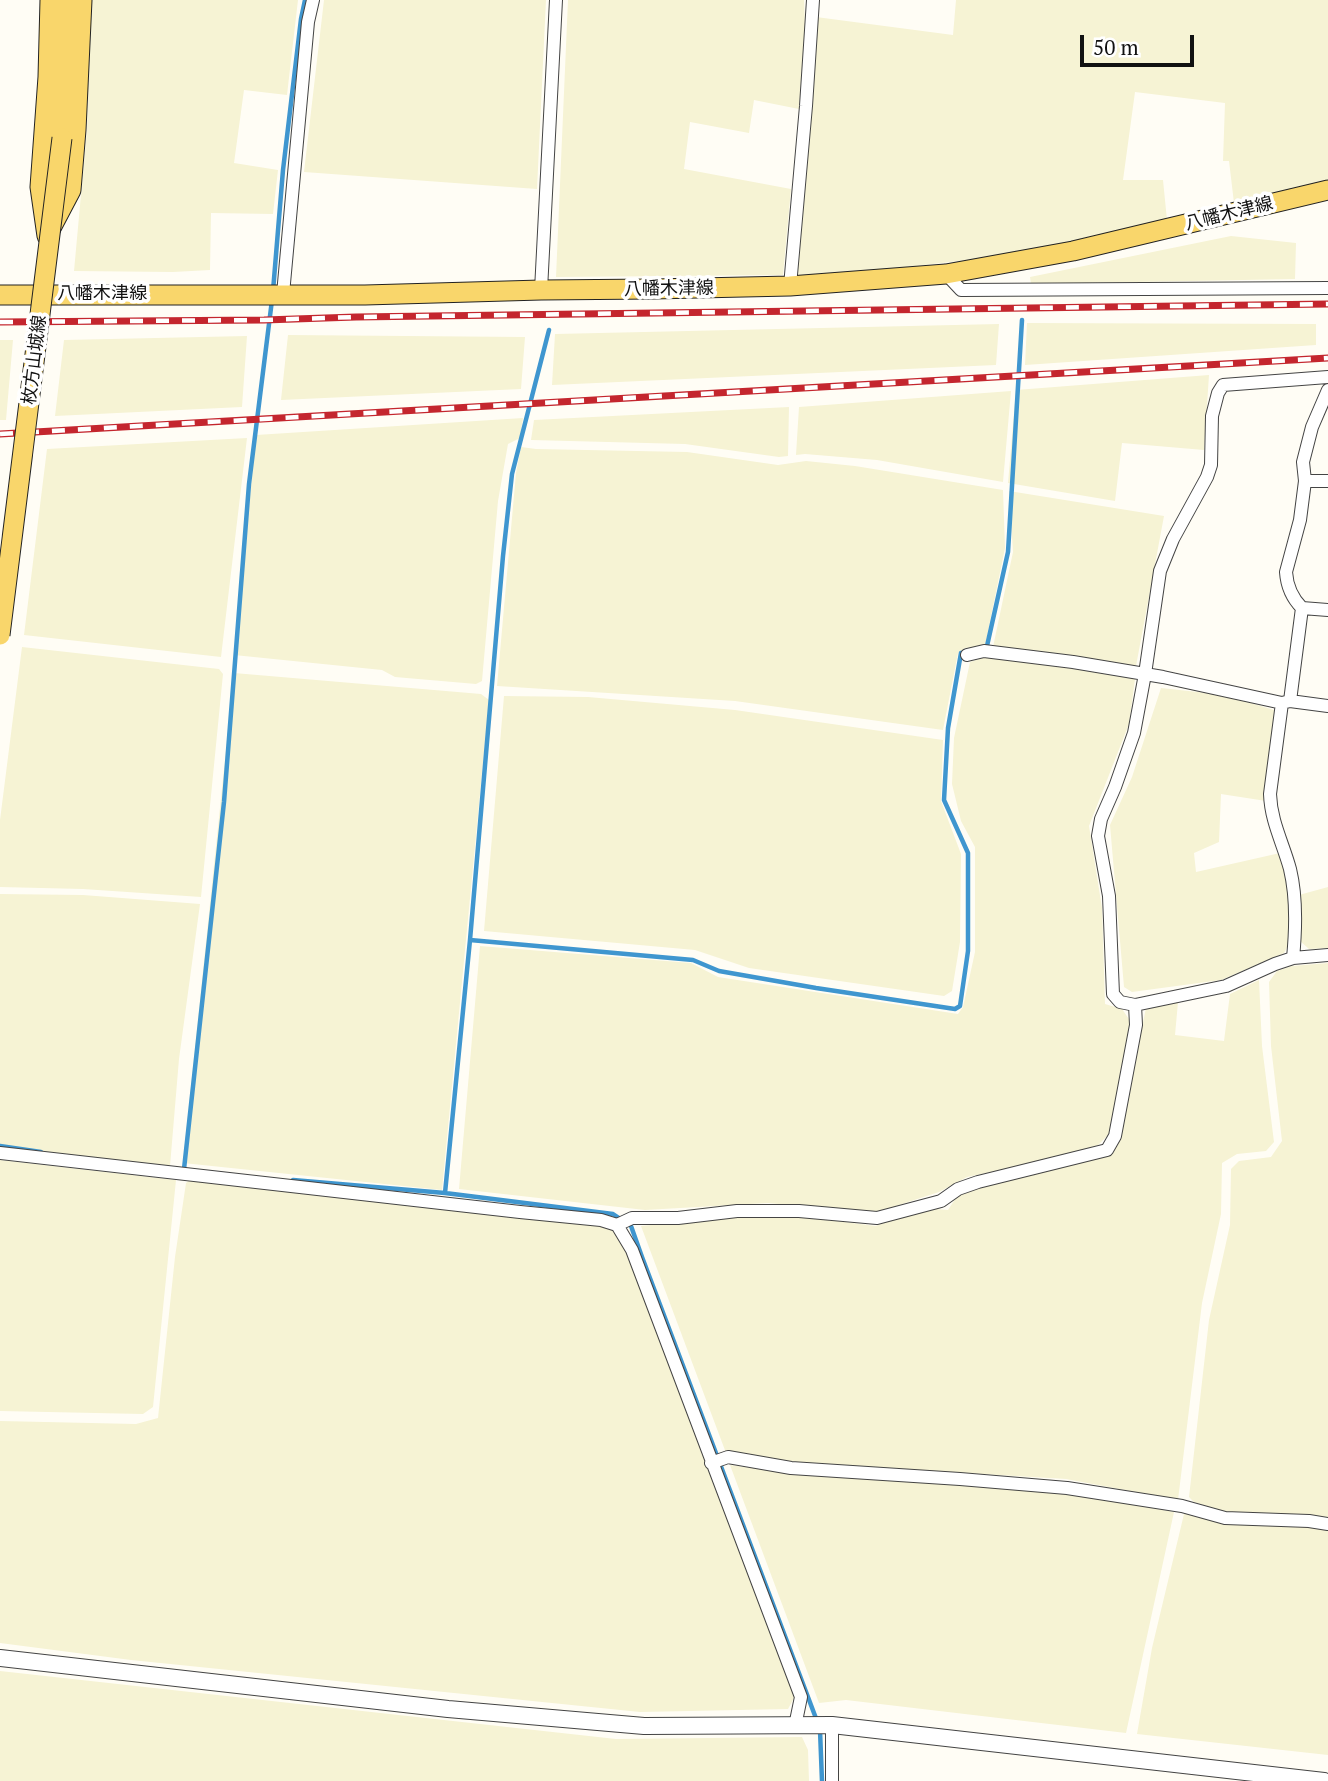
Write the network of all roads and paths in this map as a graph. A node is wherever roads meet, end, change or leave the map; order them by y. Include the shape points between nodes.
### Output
1 (50, 0) edge
2 (66, 0) edge
3 (82, 0) edge
4 (313, 0) edge
5 (556, 0) edge
6 (813, 0) edge
7 (1328, 190) edge
8 (47, 235) junction
9 (946, 274) junction
10 (790, 286) junction
11 (1328, 288) edge
12 (541, 290) junction
13 (40, 294) junction
14 (283, 294) junction
15 (0, 295) edge
16 (1328, 377) edge
17 (1328, 390) edge
18 (1305, 481) junction
19 (1328, 481) edge
20 (1302, 608) junction
21 (1328, 610) edge
22 (0, 635) edge
23 (967, 655) dead end
24 (1145, 674) junction
25 (1286, 702) junction
26 (1328, 706) edge
27 (1328, 955) edge
28 (1293, 958) junction
29 (1135, 1005) junction
30 (0, 1153) edge
31 (617, 1225) junction
32 (711, 1463) junction
33 (1328, 1524) edge
34 (0, 1658) edge
35 (832, 1725) junction
36 (795, 1726) junction
37 (832, 1781) edge
38 (1324, 1781) edge

1 - 8 main road via 40,187
2 - 22 main road, 枚方山城線, bridge via 62,138
3 - 8 main road via 71,190
4 - 14 street
5 - 12 street
6 - 10 street
7 - 9 main road, 八幡木津線 via 1073,251
8 - 13 main road
9 - 10 main road, 八幡木津線
9 - 11 street via 961,290
10 - 12 main road, 八幡木津線
12 - 14 main road, 八幡木津線
13 - 14 main road, 八幡木津線
13 - 15 main road, 八幡木津線
16 - 24 street via 1223,385 1218,393 1212,416 1211,465 1160,571
17 - 18 street via 1303,462
18 - 19 street
18 - 20 street via 1286,572 1291,593
20 - 21 street
20 - 25 street
23 - 24 street via 984,650
24 - 25 street
24 - 29 street via 1134,733 1098,836 1109,896 1113,994 1120,1002
25 - 26 street
25 - 28 street via 1270,803 1294,888
27 - 28 street
28 - 29 street via 1226,986
29 - 31 street via 1136,1025 1115,1136 1107,1150 978,1182 941,1201 877,1218 737,1211 632,1218
30 - 31 street
31 - 32 street via 632,1251
32 - 33 street via 728,1457 791,1468 1067,1488 1182,1506 1226,1518
32 - 36 street via 801,1697
34 - 36 street via 448,1709 644,1726
35 - 36 street
35 - 37 street
35 - 38 street

